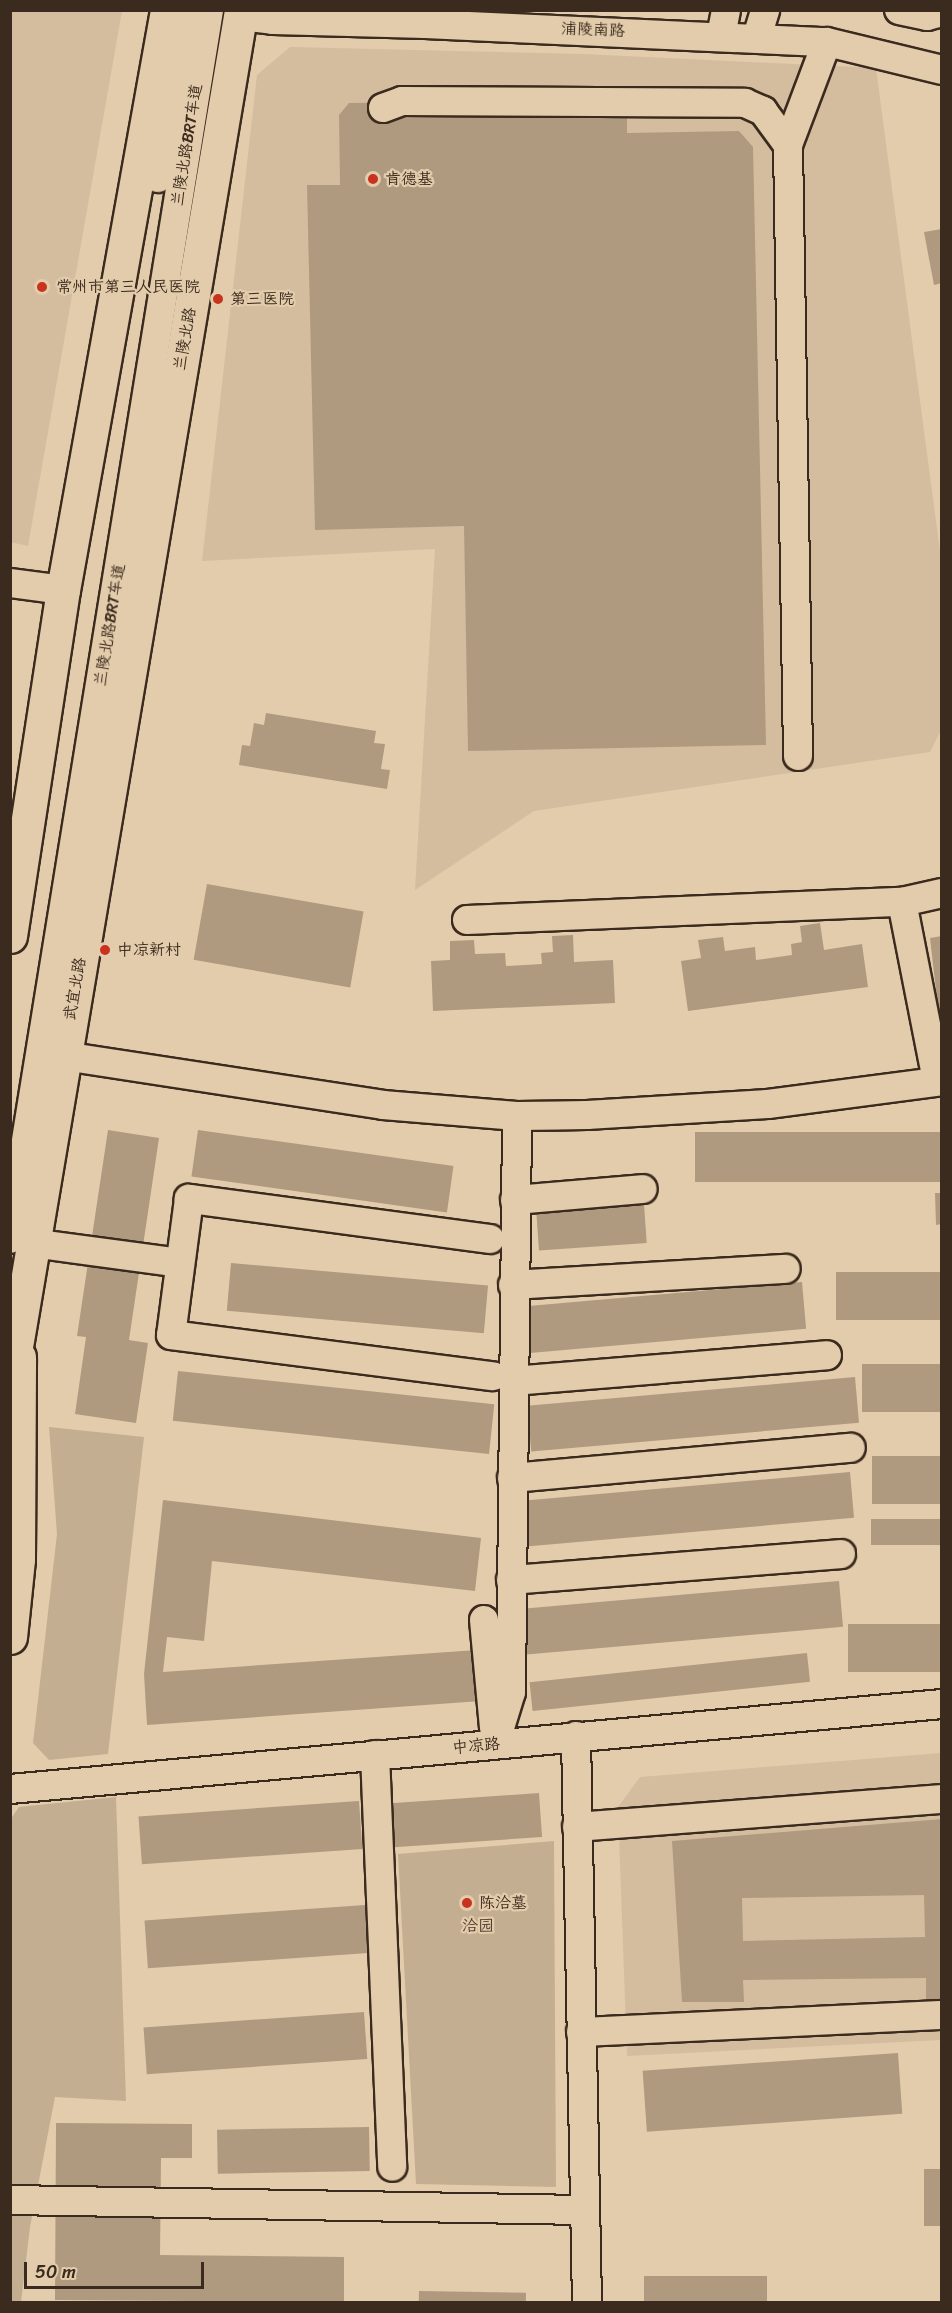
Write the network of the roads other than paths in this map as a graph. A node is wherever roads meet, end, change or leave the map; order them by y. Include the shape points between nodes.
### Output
1 (167, 10) edge
2 (189, 10) edge
3 (898, 10) edge
4 (230, 12) edge
5 (942, 12) edge
6 (724, 23) edge
7 (761, 24) edge
8 (827, 42) junction
9 (942, 70) edge
10 (383, 108) dead end
11 (788, 145) junction
12 (158, 178) dead end
13 (10, 583) edge
14 (63, 590) junction
15 (141, 596) joint
16 (798, 756) dead end
17 (942, 893) edge
18 (902, 902) junction
19 (467, 920) dead end
20 (10, 936) edge
21 (64, 1056) junction
22 (939, 1081) edge
23 (517, 1116) junction
24 (643, 1190) dead end
25 (515, 1200) junction
26 (490, 1239) dead end
27 (21, 1241) edge
28 (180, 1263) junction
29 (786, 1269) dead end
30 (513, 1285) junction
31 (15, 1334) edge
32 (827, 1354) dead end
33 (503, 1378) junction
34 (10, 1382) edge
35 (850, 1448) dead end
36 (512, 1478) junction
37 (841, 1554) dead end
38 (511, 1580) junction
39 (484, 1620) dead end
40 (10, 1637) edge
41 (942, 1704) edge
42 (576, 1736) junction
43 (495, 1744) junction
44 (375, 1755) junction
45 (10, 1789) edge
46 (942, 1799) edge
47 (577, 1827) junction
48 (942, 2015) edge
49 (581, 2032) junction
50 (392, 2167) dead end
51 (10, 2200) edge
52 (585, 2210) junction
53 (587, 2302) edge

1 - 14 main road
2 - 12 street, 兰陵北路BRT车道
3 - 5 street via 927,16
4 - 6 street, 浦陵南路 via 273,20
4 - 15 main road, 兰陵北路
4 - 27 street, 兰陵北路BRT车道
6 - 7 street, 浦陵南路
7 - 8 street, 浦陵南路
8 - 9 street, 浦陵南路
8 - 11 street
10 - 11 street via 402,101 745,103 763,111
11 - 16 street
13 - 14 street
14 - 20 main road
15 - 21 main road, 武宜北路
17 - 18 street
18 - 19 street
18 - 22 street
21 - 23 street via 383,1105
21 - 27 main road, 武宜北路
22 - 23 street via 768,1104
23 - 25 street
24 - 25 street
25 - 30 street
26 - 28 street via 189,1199
27 - 28 street
27 - 31 main road, 武宜北路
28 - 33 street via 171,1335
29 - 30 street
30 - 33 street
31 - 34 main road, 武宜北路
31 - 40 main road via 18,1559
32 - 33 street
33 - 36 street
35 - 36 street
36 - 38 street
37 - 38 street
38 - 43 street via 511,1692
39 - 43 street
41 - 42 street, 中凉路
42 - 43 street, 中凉路
42 - 47 street
43 - 44 street, 中凉路
44 - 45 street, 中凉路
44 - 50 street
46 - 47 street
47 - 49 street
48 - 49 street
49 - 52 street
51 - 52 street
52 - 53 street

